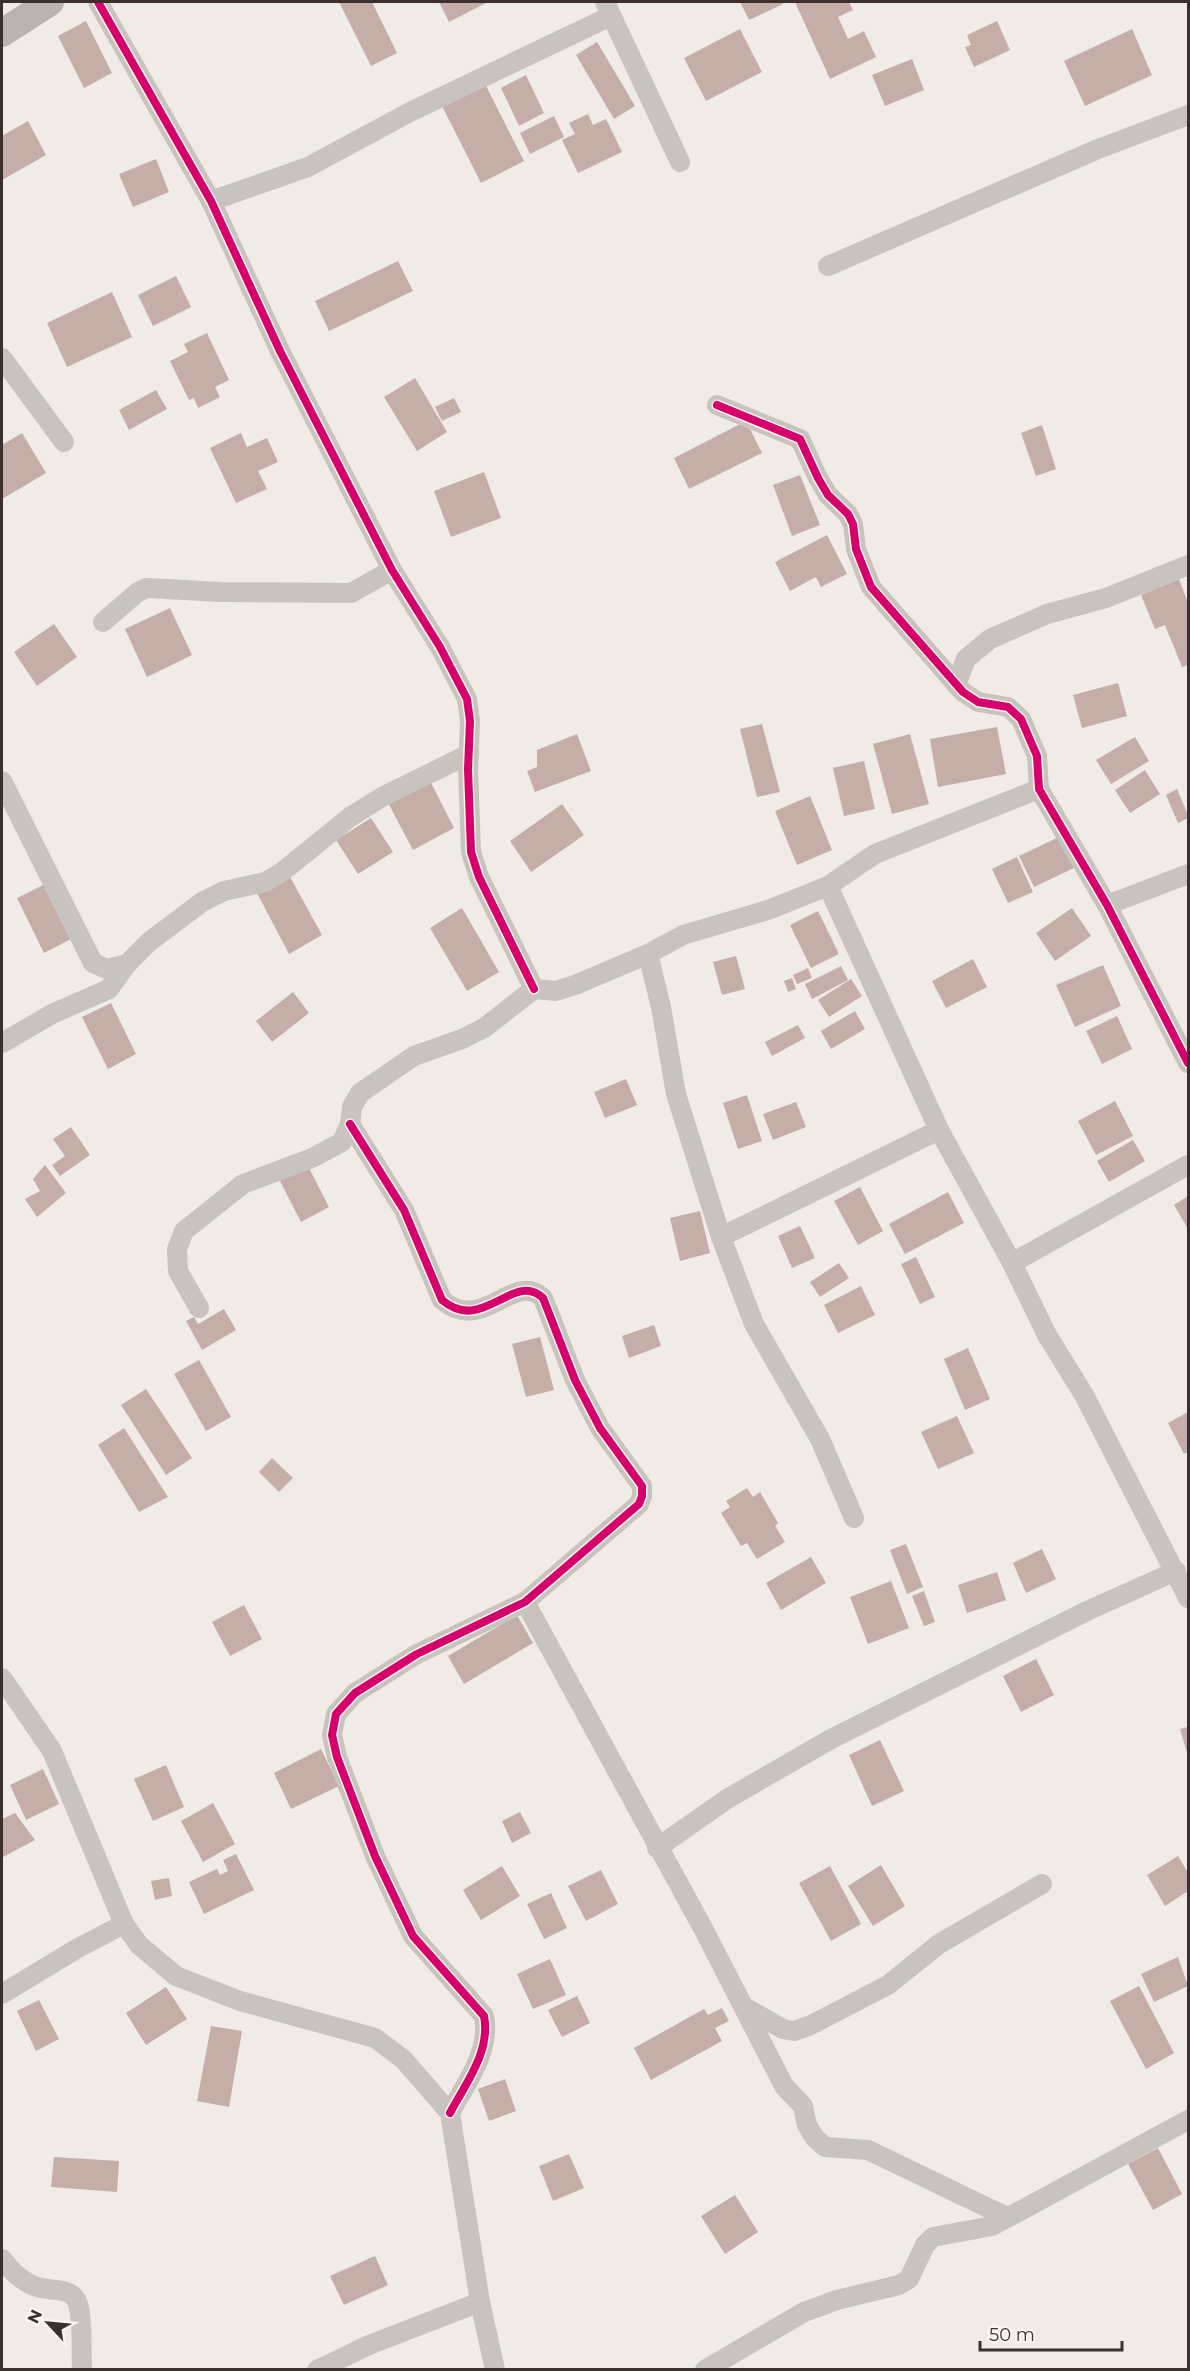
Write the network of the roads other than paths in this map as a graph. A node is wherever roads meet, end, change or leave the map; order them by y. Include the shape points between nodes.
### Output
1 (50, 2) edge
2 (98, 2) edge
3 (608, 9) edge
4 (2, 33) edge
5 (1188, 115) edge
6 (680, 162) dead end
7 (211, 201) junction
8 (828, 266) dead end
9 (2, 358) edge
10 (717, 405) dead end
11 (64, 442) dead end
12 (1188, 565) edge
13 (392, 570) junction
14 (103, 622) dead end
15 (956, 685) junction
16 (469, 754) junction
17 (2, 781) edge
18 (1039, 789) junction
19 (1188, 874) edge
20 (828, 886) junction
21 (1107, 905) junction
22 (648, 954) junction
23 (127, 964) junction
24 (534, 989) junction
25 (2, 1043) edge
26 (1188, 1063) edge
27 (350, 1124) junction
28 (939, 1130) junction
29 (1188, 1165) edge
30 (721, 1237) junction
31 (1012, 1263) junction
32 (200, 1308) dead end
33 (854, 1518) dead end
34 (1176, 1571) junction
35 (1188, 1598) edge
36 (525, 1602) junction
37 (2, 1678) edge
38 (657, 1848) junction
39 (1042, 1884) dead end
40 (124, 1924) junction
41 (2, 1994) edge
42 (744, 2006) junction
43 (450, 2113) junction
44 (1188, 2120) edge
45 (1007, 2217) junction
46 (2, 2259) edge
47 (480, 2302) junction
48 (82, 2370) edge
49 (317, 2370) edge
50 (495, 2370) edge
51 (705, 2370) edge

1 - 4 street
2 - 7 street
3 - 6 street
3 - 7 street via 308,167
5 - 8 street via 1098,149
7 - 13 street via 280,351
9 - 11 street
10 - 15 street via 800,438 828,495 853,524 862,569 871,587
12 - 15 street via 1106,598 1047,614 990,639 966,659
13 - 14 street via 351,593 147,588
13 - 16 street via 467,699
15 - 18 street via 978,702 1008,707 1021,719 1037,756
16 - 23 street via 350,817 265,882 224,891 202,902
16 - 24 street via 471,852 479,878
17 - 23 street via 93,963 107,969
18 - 20 street via 874,854
18 - 21 street
19 - 21 street
20 - 22 street via 768,910 683,935
20 - 28 street
21 - 26 street
22 - 24 street via 566,988
22 - 30 street via 676,1094
23 - 25 street via 109,989 52,1014
24 - 27 street via 484,1028 414,1056 378,1078 360,1093 352,1107
27 - 32 street via 342,1142 312,1158 243,1184 184,1231 177,1249 178,1271
27 - 36 street via 404,1210 442,1300 452,1308 472,1311 527,1289 543,1298 575,1380 600,1428 642,1486 639,1504
28 - 30 street
28 - 31 street
29 - 31 street
30 - 33 street via 768,1354 820,1439
31 - 34 street
34 - 35 street
34 - 38 street via 1087,1611 831,1739 727,1799
36 - 38 street
36 - 43 street via 417,1654 355,1693 336,1714 332,1735 375,1856 413,1936 484,2016 485,2046
37 - 40 street via 52,1751
38 - 42 street
39 - 42 street via 939,1944 888,1985 812,2025 794,2031 783,2029
40 - 41 street
40 - 43 street via 138,1945 176,1976 240,2001 375,2038 402,2059
42 - 45 street via 784,2086 803,2106 815,2138 825,2146 868,2150
43 - 47 street
44 - 45 street
45 - 51 street via 992,2226 933,2237 909,2279 882,2291 837,2300 804,2312
46 - 48 street via 21,2280 75,2296
47 - 49 street via 369,2345
47 - 50 street

